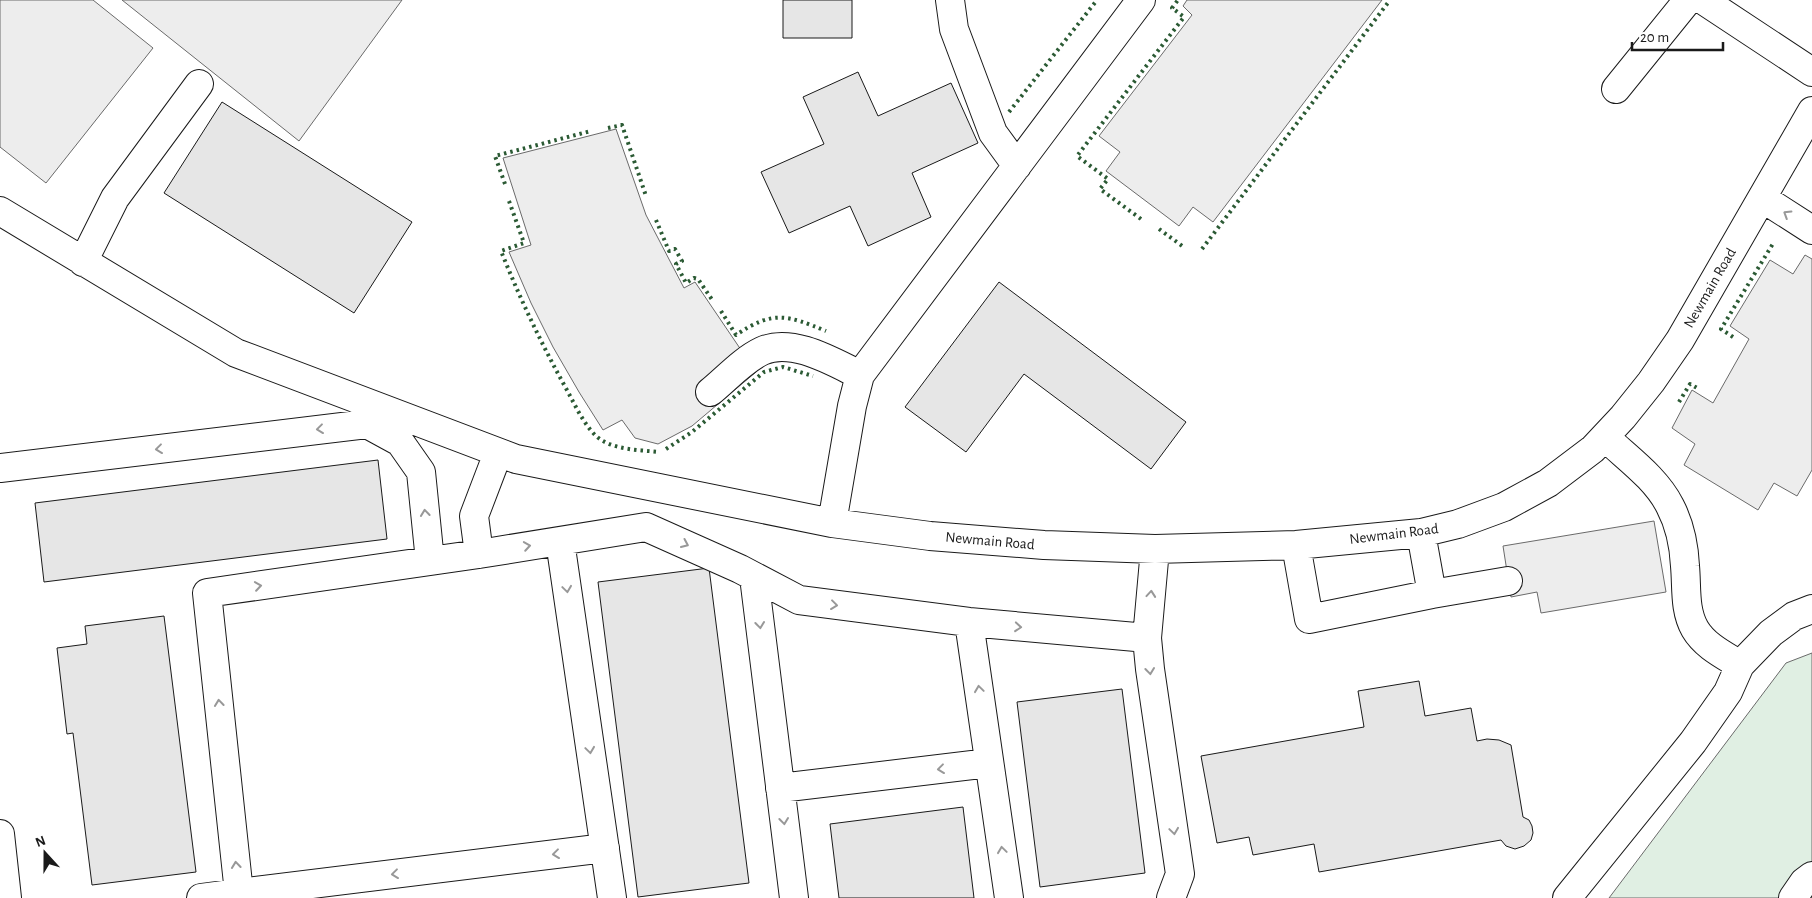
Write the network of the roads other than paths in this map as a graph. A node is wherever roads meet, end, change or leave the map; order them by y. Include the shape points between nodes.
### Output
1 (950, 0) edge
2 (1141, 0) edge
3 (1688, 0) edge
4 (1703, 0) edge
5 (1812, 72) edge
6 (199, 84) dead end
7 (1616, 89) dead end
8 (1812, 111) edge
9 (1017, 166) junction
10 (1762, 198) junction
11 (3, 218) edge
12 (1812, 230) edge
13 (83, 262) junction
14 (860, 375) junction
15 (710, 392) dead end
16 (1605, 437) junction
17 (498, 453) junction
18 (0, 468) edge
19 (832, 523) junction
20 (1421, 533) junction
21 (560, 541) junction
22 (1296, 545) junction
23 (1155, 550) junction
24 (479, 554) junction
25 (430, 561) junction
26 (754, 577) junction
27 (1508, 581) dead end
28 (1432, 594) junction
29 (1812, 609) edge
30 (970, 622) junction
31 (1147, 638) junction
32 (1740, 665) junction
33 (989, 763) junction
34 (780, 788) junction
35 (0, 834) edge
36 (605, 848) junction
37 (1812, 876) edge
38 (239, 893) junction
39 (7, 898) edge
40 (201, 898) edge
41 (612, 898) edge
42 (794, 898) edge
43 (1009, 898) edge
44 (1171, 898) edge
45 (1567, 898) edge
46 (1793, 898) edge

1 - 9 street via 954,30 993,133
2 - 9 street
3 - 7 street
4 - 5 street
6 - 13 street via 115,198
8 - 10 street, Newmain Road
9 - 14 street
12 -> 10 street
10 - 16 street, Newmain Road via 1680,340 1651,382
11 - 13 street, Newmain Road
13 - 17 street, Newmain Road via 236,353
14 - 15 street via 794,347 775,347 752,357
14 - 19 street
16 - 20 street, Newmain Road via 1548,483 1504,506 1458,524
16 - 32 street via 1654,483 1670,506 1681,532 1686,604 1695,629 1710,646
17 - 19 street, Newmain Road
17 - 24 street via 474,516
25 -> 18 street via 421,472 400,442 367,424
19 - 23 street, Newmain Road via 930,536
20 - 22 street, Newmain Road
20 - 28 street
24 -> 21 street
21 -> 26 street via 646,527
21 -> 36 street
22 - 23 street, Newmain Road
22 - 28 street via 1309,619
31 -> 23 street
24 - 25 street
38 -> 25 street via 207,593
26 -> 30 street via 799,600
26 -> 34 street
27 - 28 street
29 - 32 street via 1794,616 1772,633
30 -> 31 street
33 -> 30 street
31 -> 44 street via 1180,874
32 - 45 street via 1728,692 1693,742
33 -> 34 street
43 -> 33 street
34 -> 42 street
35 - 39 street
36 -> 38 street
36 - 41 street
37 - 46 street
38 - 40 street

